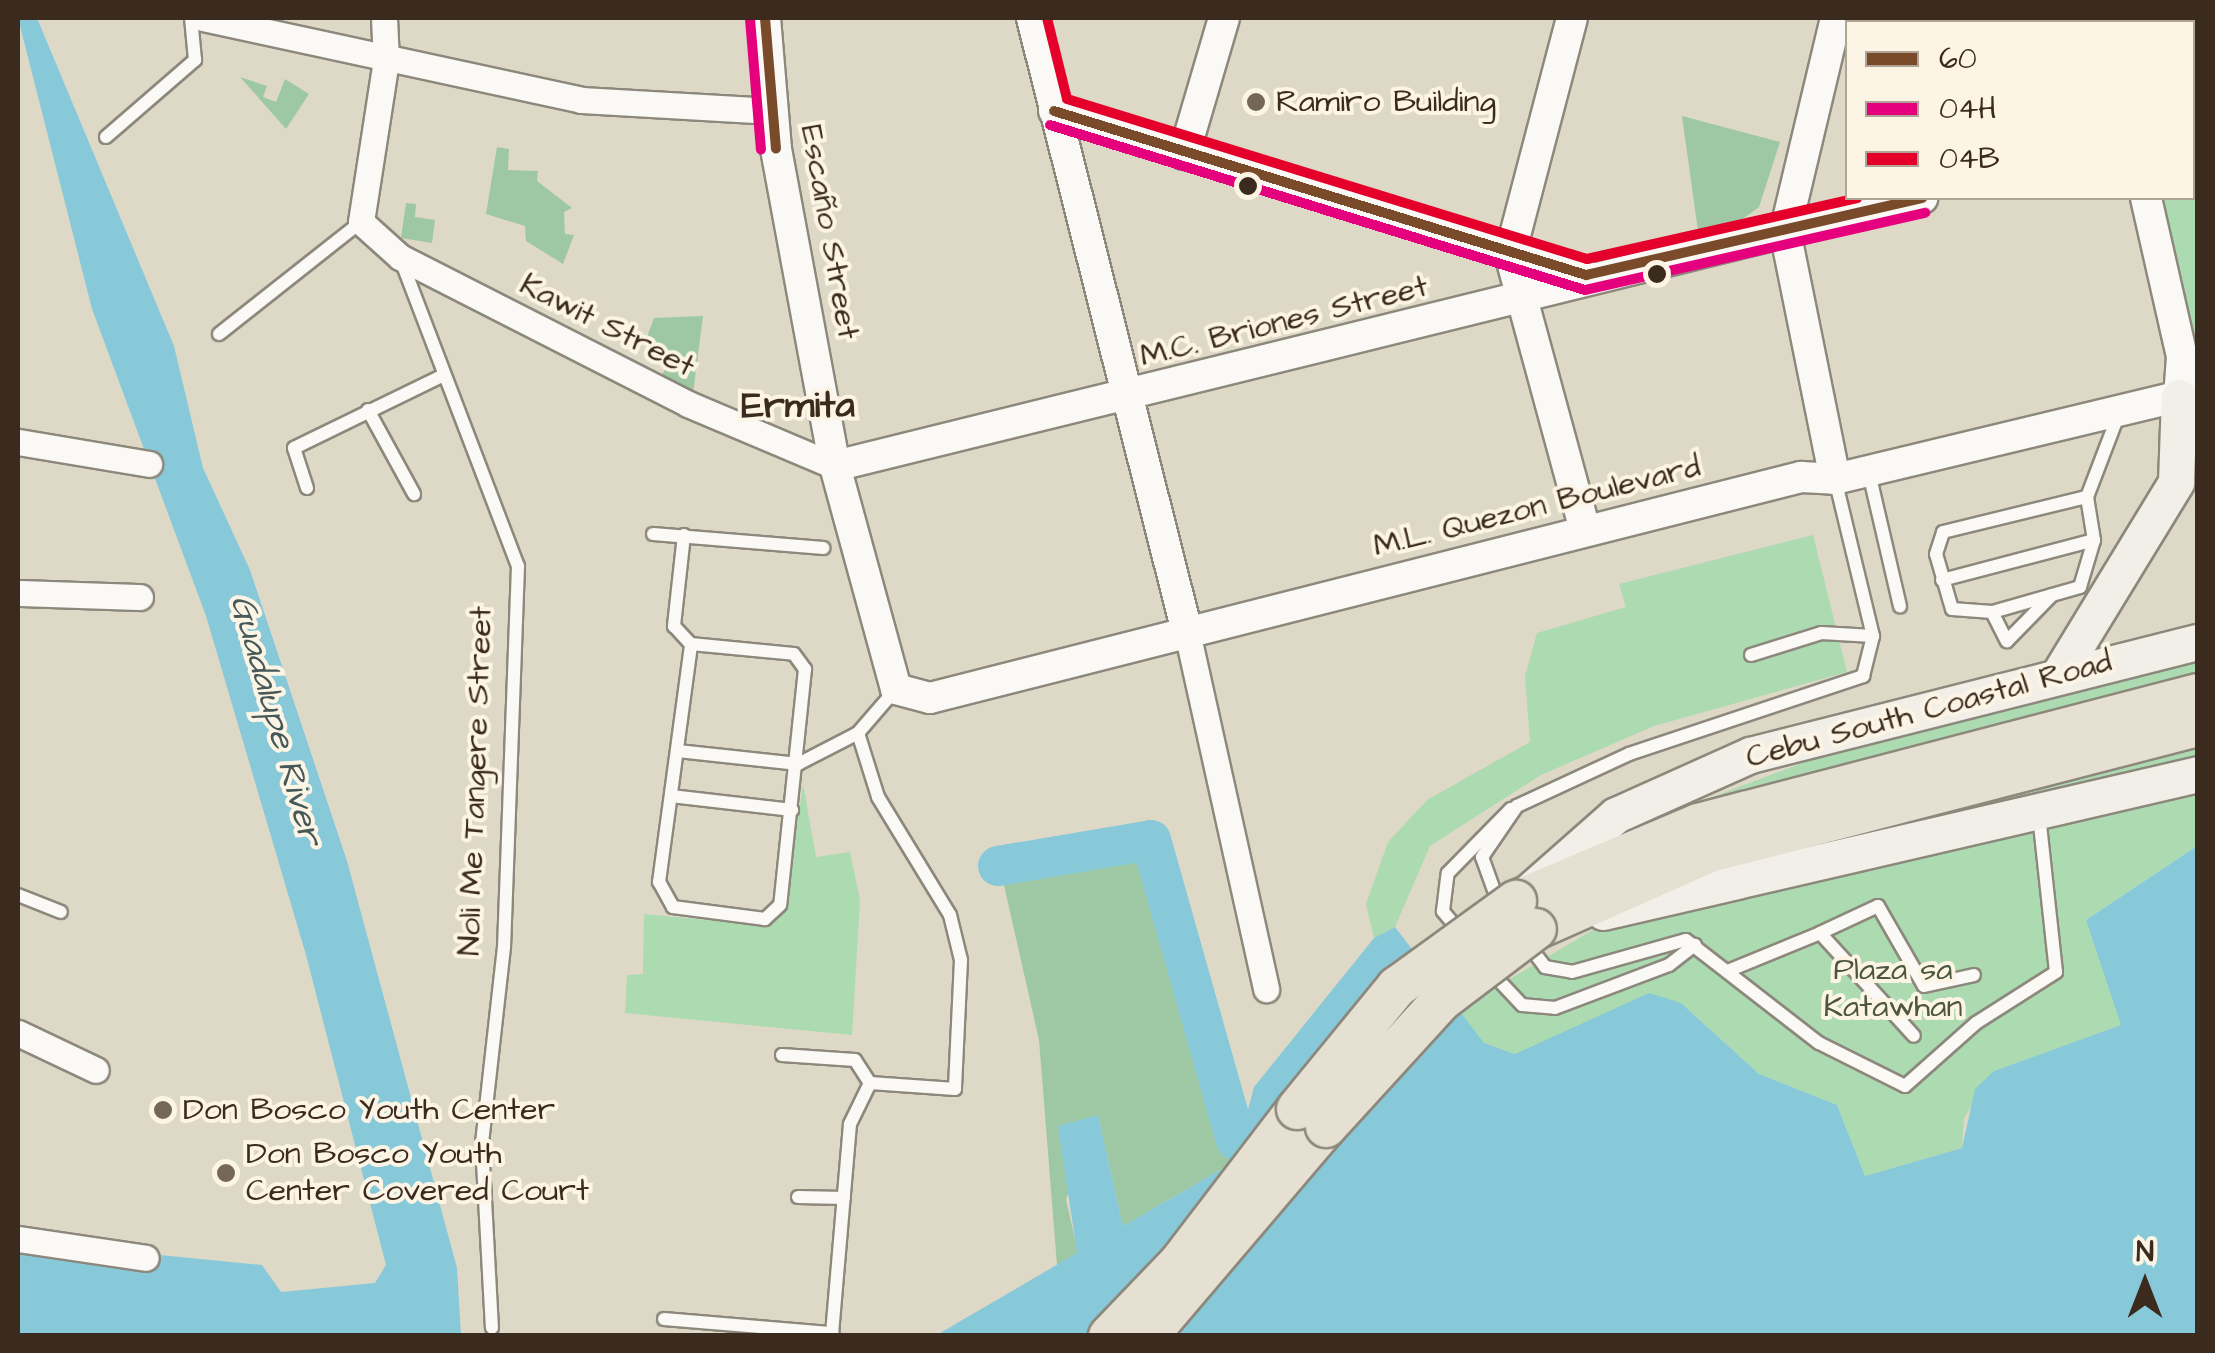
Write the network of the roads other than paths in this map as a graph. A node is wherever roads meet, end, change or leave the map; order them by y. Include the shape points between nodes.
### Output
1 (191, 18) edge
2 (204, 18) edge
3 (384, 18) edge
4 (765, 18) edge
5 (1032, 18) edge
6 (1224, 18) edge
7 (1572, 18) edge
8 (1836, 18) edge
9 (386, 60) junction
10 (772, 110) junction
11 (1054, 110) junction
12 (106, 137) dead end
13 (1184, 154) junction
14 (1914, 200) edge
15 (2146, 200) edge
16 (362, 222) junction
17 (1786, 232) junction
18 (1510, 254) junction
19 (400, 257) junction
20 (1586, 275) junction
21 (1520, 298) junction
22 (219, 334) dead end
23 (444, 375) junction
24 (2188, 394) edge
25 (1126, 398) junction
26 (368, 410) junction
27 (2120, 412) junction
28 (18, 442) edge
29 (149, 464) dead end
30 (835, 466) junction
31 (1868, 471) junction
32 (1835, 479) junction
33 (306, 488) dead end
34 (414, 494) dead end
35 (2087, 497) junction
36 (1585, 531) junction
37 (654, 534) dead end
38 (684, 535) junction
39 (2094, 540) junction
40 (823, 548) dead end
41 (1942, 580) junction
42 (18, 592) edge
43 (2052, 595) junction
44 (140, 597) dead end
45 (1900, 606) dead end
46 (1992, 612) junction
47 (1187, 632) junction
48 (1873, 636) junction
49 (2198, 642) edge
50 (691, 644) junction
51 (1750, 655) dead end
52 (2058, 674) junction
53 (896, 689) junction
54 (2198, 694) edge
55 (2198, 726) edge
56 (858, 733) junction
57 (678, 750) junction
58 (798, 764) junction
59 (2198, 774) edge
60 (671, 796) junction
61 (1517, 806) junction
62 (792, 810) junction
63 (2039, 812) junction
64 (18, 895) edge
65 (61, 912) dead end
66 (1529, 914) junction
67 (1820, 933) junction
68 (1695, 945) junction
69 (1730, 970) junction
70 (1974, 975) dead end
71 (1266, 988) dead end
72 (18, 1033) edge
73 (1914, 1036) dead end
74 (782, 1054) dead end
75 (96, 1070) dead end
76 (870, 1083) junction
77 (798, 1197) dead end
78 (844, 1198) junction
79 (18, 1239) edge
80 (146, 1258) dead end
81 (664, 1319) dead end
82 (492, 1328) dead end
83 (832, 1334) edge
84 (1109, 1336) edge
85 (1148, 1336) edge

1 - 12 lane via 195,60
2 - 9 street
3 - 9 street
4 - 10 street, Escaño Street
5 - 11 street
6 - 13 street
7 - 18 street
8 - 17 street
9 - 10 street via 581,100
9 - 16 street
10 - 30 street, Escaño Street
11 - 13 street
11 - 25 street
13 - 18 street
14 - 17 street, M.C. Briones Street
15 - 24 street
16 - 19 street, Kawit Street
16 - 22 lane
17 - 20 street, M.C. Briones Street
17 - 32 street
18 - 20 street
18 - 21 street
19 - 23 lane, Noli Me Tangere Street
19 - 30 street, Kawit Street via 688,404
20 - 21 street, M.C. Briones Street
21 - 25 street, M.C. Briones Street
21 - 36 street
23 - 26 lane
23 - 82 lane, Noli Me Tangere Street via 518,566 504,947 482,1144
24 - 27 street, M.L. Quezon Boulevard
24 - 52 main road via 2176,482
25 - 30 street, M.C. Briones Street
25 - 47 street
26 - 33 lane via 294,448
26 - 34 lane
27 - 31 street, M.L. Quezon Boulevard
27 - 35 lane
28 - 29 street
30 - 53 street, Escaño Street
31 - 32 street, M.L. Quezon Boulevard
31 - 45 lane
32 - 36 street, M.L. Quezon Boulevard via 1801,477
32 - 48 lane
35 - 39 lane
35 - 41 lane via 1943,532 1936,542
36 - 47 street, M.L. Quezon Boulevard
37 - 38 lane
38 - 40 lane
38 - 50 lane via 674,626
39 - 41 lane
39 - 43 lane via 2085,580
41 - 46 lane via 1957,614
42 - 44 street
43 - 46 lane
43 - 46 lane via 2007,640
47 - 53 street, M.L. Quezon Boulevard via 930,698
47 - 71 street
48 - 51 lane via 1822,633
48 - 61 lane via 1873,658 1857,682 1706,725
49 - 52 main road, Cebu South Coastal Road
50 - 57 lane
50 - 58 lane via 794,654 804,669
52 - 66 main road, Cebu South Coastal Road via 1806,736 1675,786 1583,838
53 - 56 lane
54 - 66 highway, Cebu South Coastal Road via 1698,824
55 - 66 highway, Cebu South Coastal Road via 1710,852
56 - 58 lane
56 - 76 lane via 878,798 950,915 962,960 955,1089
57 - 58 lane
57 - 60 lane
58 - 62 lane
59 - 63 main road, Cebu South Coastal Road
60 - 62 lane
60 - 62 lane via 659,882 673,907 764,919 780,904
61 - 68 lane via 1482,857 1482,874 1545,967 1572,972 1672,939
61 - 68 lane via 1464,850 1443,896 1443,911 1510,997 1535,1010 1555,1008 1669,965
63 - 66 main road, Cebu South Coastal Road
63 - 69 lane via 2056,972 1976,1024 1920,1080 1891,1083 1818,1043
64 - 65 lane
66 - 84 highway, Cebu South Coastal Road, bridge via 1434,955 1346,1040 1180,1262
66 - 85 highway, Cebu South Coastal Road, bridge via 1420,1022
67 - 69 lane
67 - 70 lane via 1878,906 1924,986
67 - 73 lane
68 - 69 lane
72 - 75 street
74 - 76 lane via 855,1060
76 - 78 lane via 850,1124
77 - 78 lane
78 - 83 lane
79 - 80 street
81 - 83 lane

